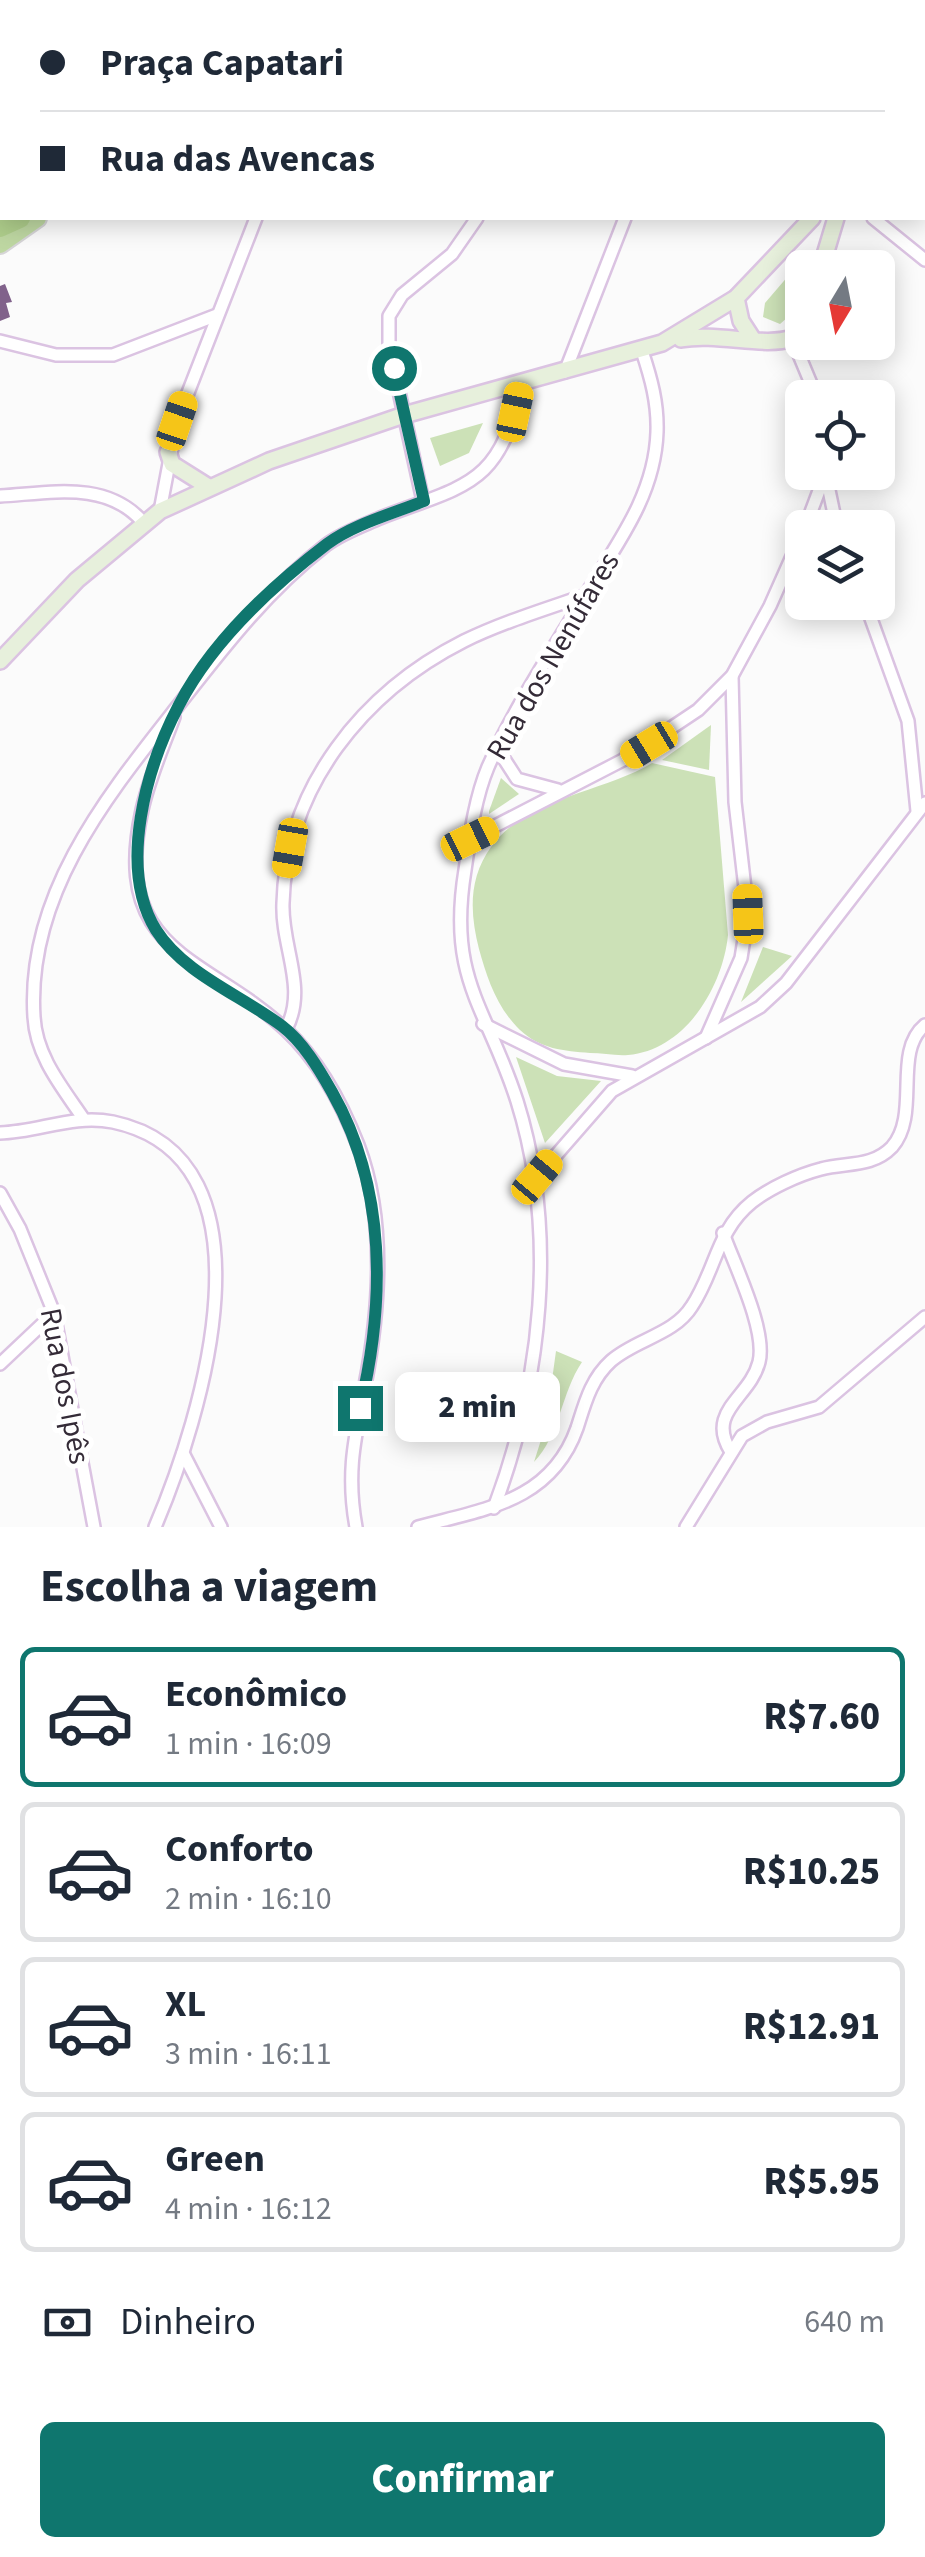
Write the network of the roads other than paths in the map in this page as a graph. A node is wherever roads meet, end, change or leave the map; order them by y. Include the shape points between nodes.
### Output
1 (33, 220) edge
2 (255, 220) edge
3 (476, 220) edge
4 (624, 220) edge
5 (811, 220) edge
6 (875, 220) edge
7 (834, 225) edge
8 (0, 244) edge
9 (826, 250) edge
10 (925, 260) edge
11 (736, 298) junction
12 (218, 315) junction
13 (752, 338) junction
14 (785, 340) edge
15 (0, 341) edge
16 (662, 343) junction
17 (642, 350) junction
18 (565, 372) junction
19 (522, 382) junction
20 (404, 415) junction
21 (168, 452) junction
22 (207, 486) junction
23 (0, 496) edge
24 (424, 501) junction
25 (160, 511) junction
26 (143, 522) junction
27 (785, 573) edge
28 (586, 595) junction
29 (872, 620) edge
30 (0, 661) edge
31 (732, 676) junction
32 (179, 704) junction
33 (497, 748) junction
34 (560, 790) junction
35 (921, 807) edge
36 (470, 839) junction
37 (483, 1024) junction
38 (925, 1025) edge
39 (286, 1029) junction
40 (706, 1038) junction
41 (632, 1076) junction
42 (84, 1118) junction
43 (0, 1133) edge
44 (537, 1177) junction
45 (0, 1194) edge
46 (723, 1233) junction
47 (54, 1313) junction
48 (925, 1317) edge
49 (0, 1364) edge
50 (730, 1452) junction
51 (183, 1453) junction
52 (494, 1508) junction
53 (94, 1527) edge
54 (154, 1527) edge
55 (220, 1527) edge
56 (356, 1527) edge
57 (418, 1527) edge
58 (686, 1527) edge

1 - 8 highway
2 - 12 street
3 - 20 street via 452,254 402,295 389,316 388,346
4 - 18 street
5 - 11 main road
6 - 10 street
7 - 9 main road
11 - 13 main road
11 - 16 main road
12 - 15 street via 113,356 56,355
12 - 21 street
13 - 14 main road
13 - 16 main road via 700,335
16 - 17 main road
17 - 18 main road
17 - 28 street, Rua dos Nenúfares via 656,400 650,477
18 - 19 main road
19 - 20 main road
19 - 24 street via 498,456 474,480
20 - 22 main road
20 - 24 street
21 - 22 main road via 172,464
21 - 25 street
22 - 25 main road
23 - 26 street via 101,494 130,507
24 - 32 street via 330,542 285,579 249,613
25 - 26 main road
26 - 30 main road via 76,580
27 - 31 street
28 - 33 street, Rua dos Nenúfares
28 - 39 street via 430,660 372,705 323,766 304,804 283,885 296,1010
29 - 35 street via 908,721
31 - 34 street via 649,745
31 - 40 street via 734,789 748,914 741,958
32 - 39 street via 142,810 143,901 177,954
32 - 42 street via 78,841 42,942 34,1004 40,1050
33 - 34 street via 517,779
33 - 36 street, Rua dos Nenúfares via 480,787
34 - 36 street
35 - 40 street via 786,983
36 - 37 street, Rua dos Nenúfares via 460,937
37 - 41 street via 564,1064
37 - 44 street, Rua dos Nenúfares via 516,1097
38 - 46 street via 914,1041 906,1113 891,1148 866,1162 815,1170 779,1186
39 - 56 street via 318,1068 358,1146 376,1230 373,1334 349,1466
40 - 41 street
41 - 44 street via 588,1114
42 - 43 street
42 - 51 street via 141,1130 177,1151 209,1206 215,1258 210,1322
44 - 52 street via 532,1381
45 - 47 street, Rua dos Ipês
46 - 50 street via 760,1346 756,1369 722,1422
46 - 52 street via 686,1316 610,1362 559,1463 529,1492
47 - 49 street
47 - 53 street, Rua dos Ipês
48 - 50 street via 832,1398 752,1428
50 - 58 street
51 - 54 street
51 - 55 street
52 - 57 street

